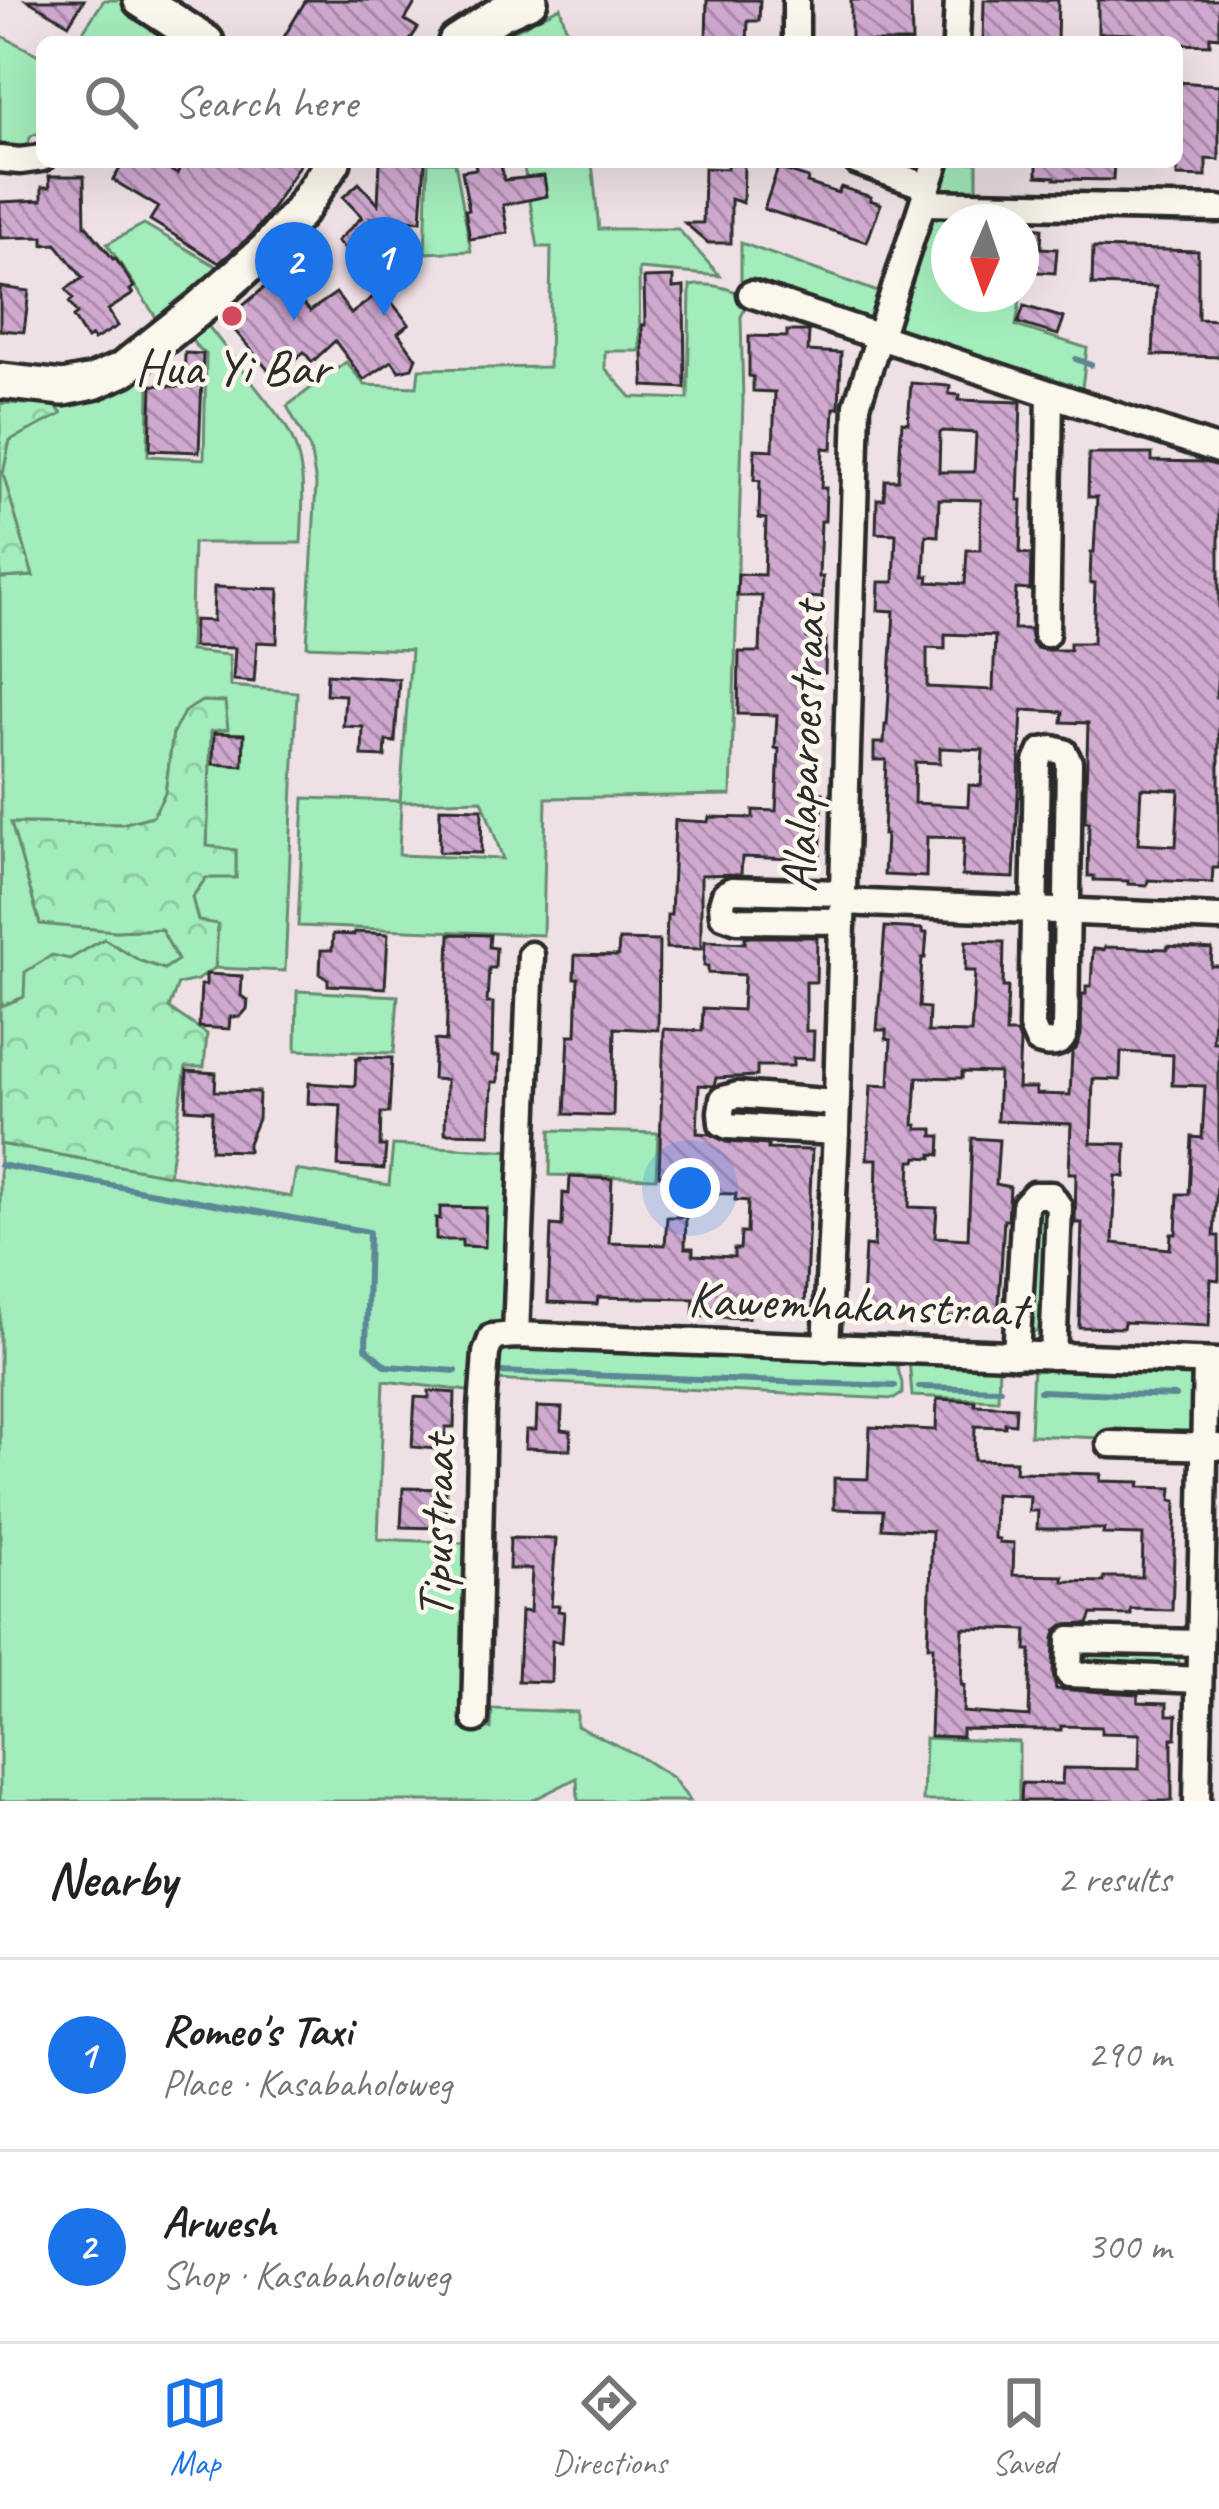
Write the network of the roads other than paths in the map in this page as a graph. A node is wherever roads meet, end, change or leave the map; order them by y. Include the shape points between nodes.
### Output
1 (530, 0) edge
2 (796, 0) edge
3 (958, 0) edge
4 (150, 2) edge
5 (198, 36) edge
6 (466, 36) edge
7 (796, 36) edge
8 (956, 36) edge
9 (0, 159) edge
10 (36, 159) edge
11 (329, 168) edge
12 (877, 168) edge
13 (929, 184) edge
14 (1219, 209) edge
15 (751, 294) dead end
16 (878, 337) junction
17 (0, 381) edge
18 (1050, 394) junction
19 (1219, 450) edge
20 (1046, 634) dead end
21 (843, 905) junction
22 (1033, 910) junction
23 (1066, 911) junction
24 (1219, 919) edge
25 (531, 955) dead end
26 (836, 1103) junction
27 (836, 1132) junction
28 (504, 1336) junction
29 (826, 1348) junction
30 (1016, 1355) junction
31 (1054, 1356) junction
32 (1212, 1362) edge
33 (1110, 1444) dead end
34 (1211, 1447) edge
35 (1200, 1643) junction
36 (1199, 1680) junction
37 (476, 1719) dead end
38 (1197, 1801) edge

1 - 6 street
2 - 7 street
3 - 8 street
4 - 5 street
9 - 10 street
11 - 17 street via 267,249 123,369 63,388
12 - 13 street
13 - 14 street
13 - 16 street, Alalaparoestraat
15 - 16 street
16 - 18 street
16 - 21 street, Alalaparoestraat via 857,405
18 - 19 street
18 - 20 street
21 - 22 street
21 - 26 street, Alalaparoestraat
22 - 23 street
22 - 23 street via 1032,1028 1049,1045 1065,1031
22 - 23 street via 1037,762 1053,749 1069,761
23 - 24 street
25 - 28 street, Tipustraat
26 - 27 street, Alalaparoestraat
26 - 27 street via 738,1095 723,1099 721,1112 728,1126
27 - 29 street, Alalaparoestraat
28 - 29 street, Kawemhakanstraat
28 - 37 street, Tipustraat via 486,1353
29 - 30 street, Kawemhakanstraat
30 - 31 street, Kawemhakanstraat
30 - 31 street via 1025,1205 1034,1195 1051,1196 1059,1207
31 - 32 street, Kawemhakanstraat
32 - 34 street
33 - 34 street
34 - 35 street
35 - 36 street
35 - 36 street via 1070,1640 1069,1674
36 - 38 street

